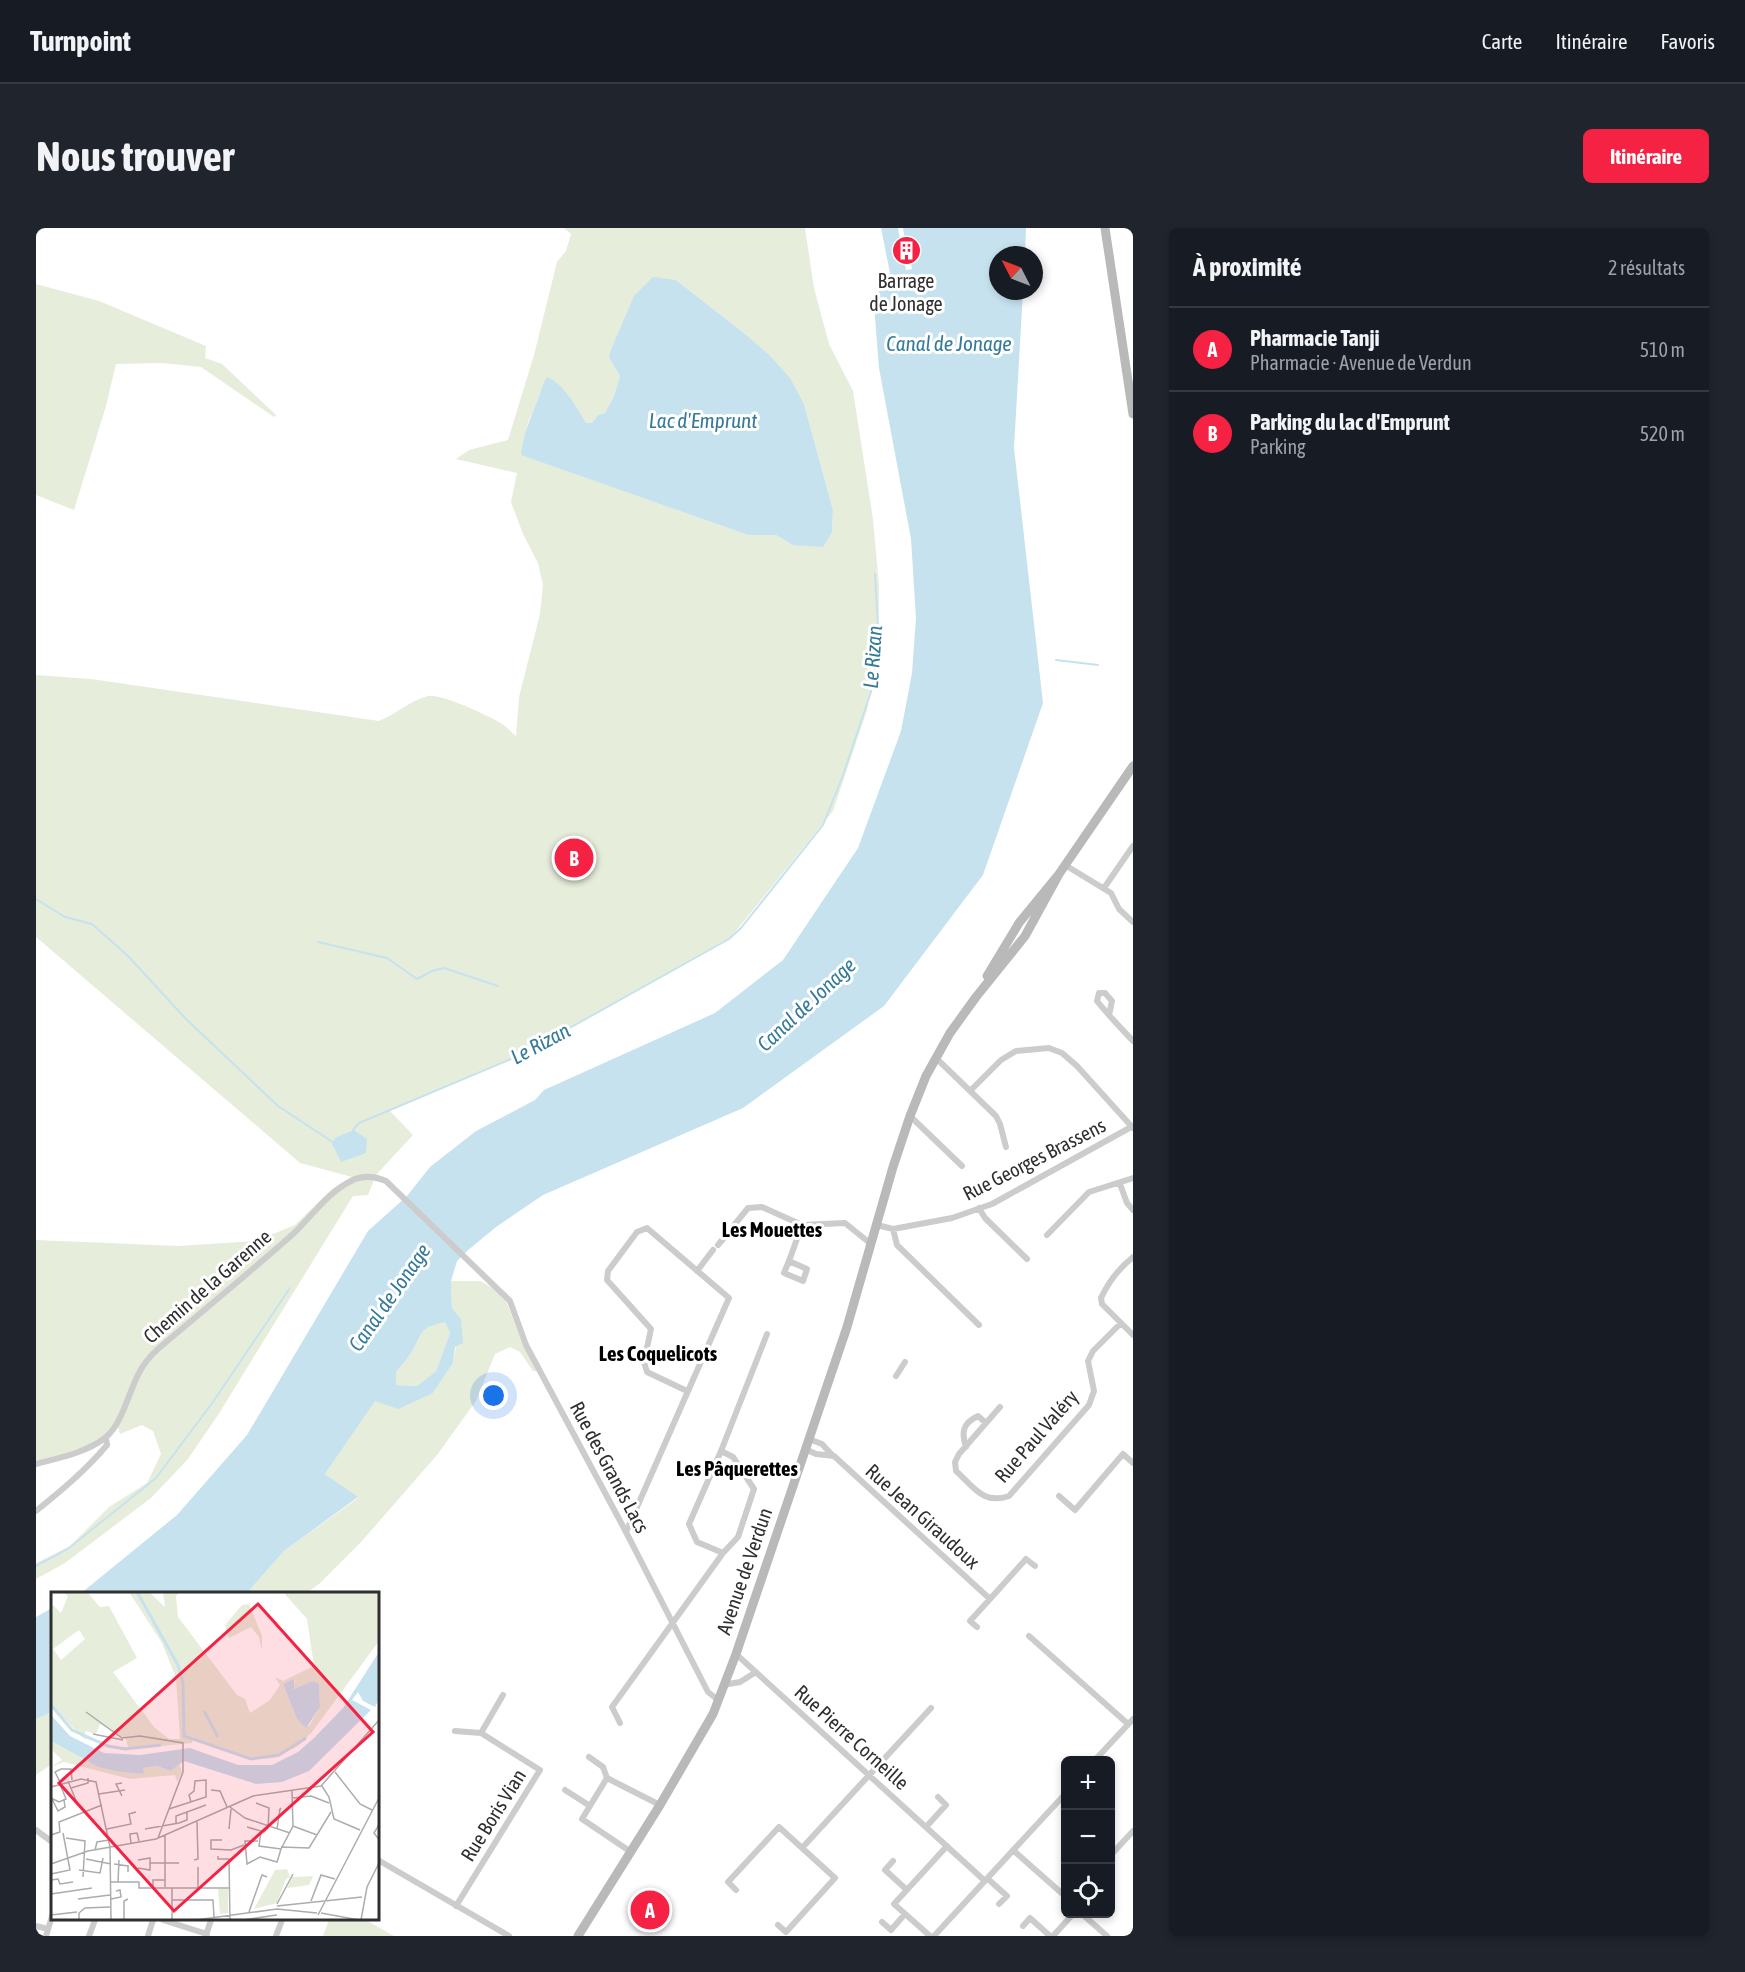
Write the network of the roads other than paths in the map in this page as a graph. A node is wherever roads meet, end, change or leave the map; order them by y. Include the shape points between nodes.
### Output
1 (1105, 228) edge
2 (1133, 414) edge
3 (1133, 766) edge
4 (1133, 846) edge
5 (1062, 870) junction
6 (1104, 888) junction
7 (1133, 922) edge
8 (1109, 1015) dead end
9 (1133, 1041) edge
10 (936, 1058) junction
11 (970, 1091) junction
12 (910, 1116) junction
13 (1133, 1127) edge
14 (1006, 1147) dead end
15 (962, 1166) dead end
16 (1133, 1178) edge
17 (1120, 1184) junction
18 (390, 1186) joint
19 (979, 1209) junction
20 (1133, 1210) edge
21 (802, 1225) junction
22 (877, 1225) junction
23 (893, 1228) junction
24 (1047, 1235) dead end
25 (871, 1244) junction
26 (1133, 1257) edge
27 (1027, 1259) dead end
28 (789, 1261) dead end
29 (697, 1271) junction
30 (1122, 1323) junction
31 (979, 1325) dead end
32 (767, 1334) dead end
33 (1133, 1335) edge
34 (905, 1362) dead end
35 (896, 1376) dead end
36 (687, 1391) junction
37 (1000, 1407) dead end
38 (986, 1423) junction
39 (106, 1437) junction
40 (809, 1439) junction
41 (966, 1447) junction
42 (805, 1449) junction
43 (721, 1451) junction
44 (834, 1456) junction
45 (1133, 1463) edge
46 (36, 1464) edge
47 (1059, 1496) dead end
48 (36, 1511) edge
49 (626, 1532) junction
50 (723, 1553) junction
51 (1035, 1566) dead end
52 (990, 1599) junction
53 (672, 1624) junction
54 (977, 1627) dead end
55 (1029, 1636) dead end
56 (736, 1654) junction
57 (756, 1672) junction
58 (723, 1685) junction
59 (502, 1695) dead end
60 (718, 1700) junction
61 (930, 1708) dead end
62 (1131, 1721) edge
63 (620, 1723) dead end
64 (455, 1731) dead end
65 (481, 1733) junction
66 (1100, 1756) edge
67 (589, 1757) dead end
68 (870, 1776) junction
69 (607, 1778) junction
70 (565, 1790) dead end
71 (938, 1797) dead end
72 (1061, 1797) edge
73 (660, 1805) junction
74 (590, 1806) junction
75 (926, 1827) junction
76 (36, 1830) edge
77 (1133, 1831) edge
78 (51, 1841) edge
79 (946, 1846) junction
80 (802, 1848) junction
81 (1013, 1850) junction
82 (1115, 1851) edge
83 (631, 1852) junction
84 (380, 1861) edge
85 (893, 1861) dead end
86 (986, 1880) junction
87 (736, 1890) dead end
88 (907, 1890) junction
89 (1061, 1894) edge
90 (999, 1904) dead end
91 (456, 1906) junction
92 (905, 1914) junction
93 (1069, 1918) edge
94 (1087, 1918) edge
95 (95, 1921) edge
96 (153, 1921) edge
97 (165, 1921) edge
98 (212, 1921) edge
99 (282, 1921) edge
100 (882, 1922) dead end
101 (778, 1925) dead end
102 (36, 1926) edge
103 (1023, 1926) dead end
104 (47, 1932) edge
105 (206, 1935) edge
106 (89, 1936) edge
107 (148, 1936) edge
108 (276, 1936) edge
109 (509, 1936) edge
110 (578, 1936) edge
111 (932, 1936) edge
112 (1051, 1936) edge
113 (1107, 1936) edge

1 - 2 main road
3 - 5 main road, Avenue de Verdun
4 - 6 street
5 - 6 street
5 - 10 main road, Avenue de Verdun via 1018,923
6 - 7 street
8 - 9 street
10 - 11 street
10 - 12 main road, Avenue de Verdun
11 - 13 street via 1001,1060 1016,1051 1049,1048 1077,1066
11 - 14 street via 996,1116
12 - 15 street
12 - 22 main road, Avenue de Verdun
13 - 19 street, Rue Georges Brassens
16 - 17 street
17 - 20 street
17 - 24 street via 1089,1192
18 - 39 street, Chemin de la Garenne via 386,1181 366,1177 334,1191 294,1232 148,1359
18 - 49 street, Rue des Grands Lacs via 510,1301 526,1345
19 - 23 street, Rue Georges Brassens
19 - 27 street
21 - 25 street via 846,1223
21 - 28 street
21 - 29 street via 762,1207 748,1208
22 - 23 street, Rue Georges Brassens
22 - 25 main road, Avenue de Verdun
23 - 31 street via 897,1245
25 - 40 main road, Avenue de Verdun
26 - 30 street via 1110,1280 1101,1298 1102,1304
29 - 36 street via 729,1298
29 - 36 street via 646,1228 637,1232 608,1271 607,1280 651,1329 644,1362 647,1372
30 - 33 street
30 - 41 street, Rue Paul Valéry via 1088,1361 1094,1391 1089,1405 1009,1496 988,1499 956,1471 955,1462
32 - 43 street
34 - 35 street
36 - 49 street
37 - 38 street, Rue Paul Valéry
38 - 41 street, Rue Paul Valéry
38 - 41 street, Rue Paul Valéry via 978,1416 964,1429
39 - 46 street via 72,1455
39 - 48 street, Chemin de la Garenne via 107,1445 92,1462
40 - 42 main road, Avenue de Verdun
40 - 44 street, Rue Jean Giraudoux via 822,1444
42 - 44 street, Rue Jean Giraudoux
42 - 56 main road, Avenue de Verdun
43 - 50 street via 733,1457 754,1489 738,1537
43 - 50 street via 689,1524 697,1542
44 - 52 street, Rue Jean Giraudoux
45 - 47 street via 1123,1454 1075,1510
49 - 53 street, Rue des Grands Lacs
50 - 53 street
51 - 52 street via 1026,1558
52 - 54 street via 970,1621
53 - 60 street, Rue des Grands Lacs via 708,1692
53 - 63 street via 612,1707
55 - 62 street
56 - 57 street, Rue Pierre Corneille
56 - 58 main road, Avenue de Verdun
57 - 58 street via 740,1682
57 - 68 street, Rue Pierre Corneille
58 - 60 main road, Avenue de Verdun
59 - 65 street
60 - 73 main road, Avenue de Verdun
61 - 68 street
62 - 66 street
64 - 65 street, Rue Boris Vian
65 - 91 street, Rue Boris Vian via 540,1770
67 - 69 street via 603,1767
68 - 75 street, Rue Pierre Corneille
68 - 80 street
69 - 73 street
69 - 74 street
70 - 74 street
71 - 75 street via 946,1805
72 - 81 street
73 - 83 main road, Avenue de Verdun
74 - 83 street via 582,1819
75 - 79 street, Rue Pierre Corneille
76 - 78 street
77 - 82 street
79 - 86 street, Rue Pierre Corneille
79 - 88 street
80 - 87 street via 779,1827 728,1882
80 - 101 street via 835,1878 786,1932
81 - 86 street
81 - 89 street
83 - 110 main road, Avenue de Verdun
84 - 91 street
85 - 88 street via 885,1870
86 - 90 street, Rue Pierre Corneille via 1007,1896
86 - 111 street
88 - 92 street via 894,1904
91 - 109 street
92 - 100 street via 891,1930
92 - 111 street
93 - 112 street
94 - 113 street
95 - 106 street
96 - 107 street
97 - 105 street
98 - 105 street
99 - 108 street
102 - 104 street
103 - 112 street via 1030,1918

